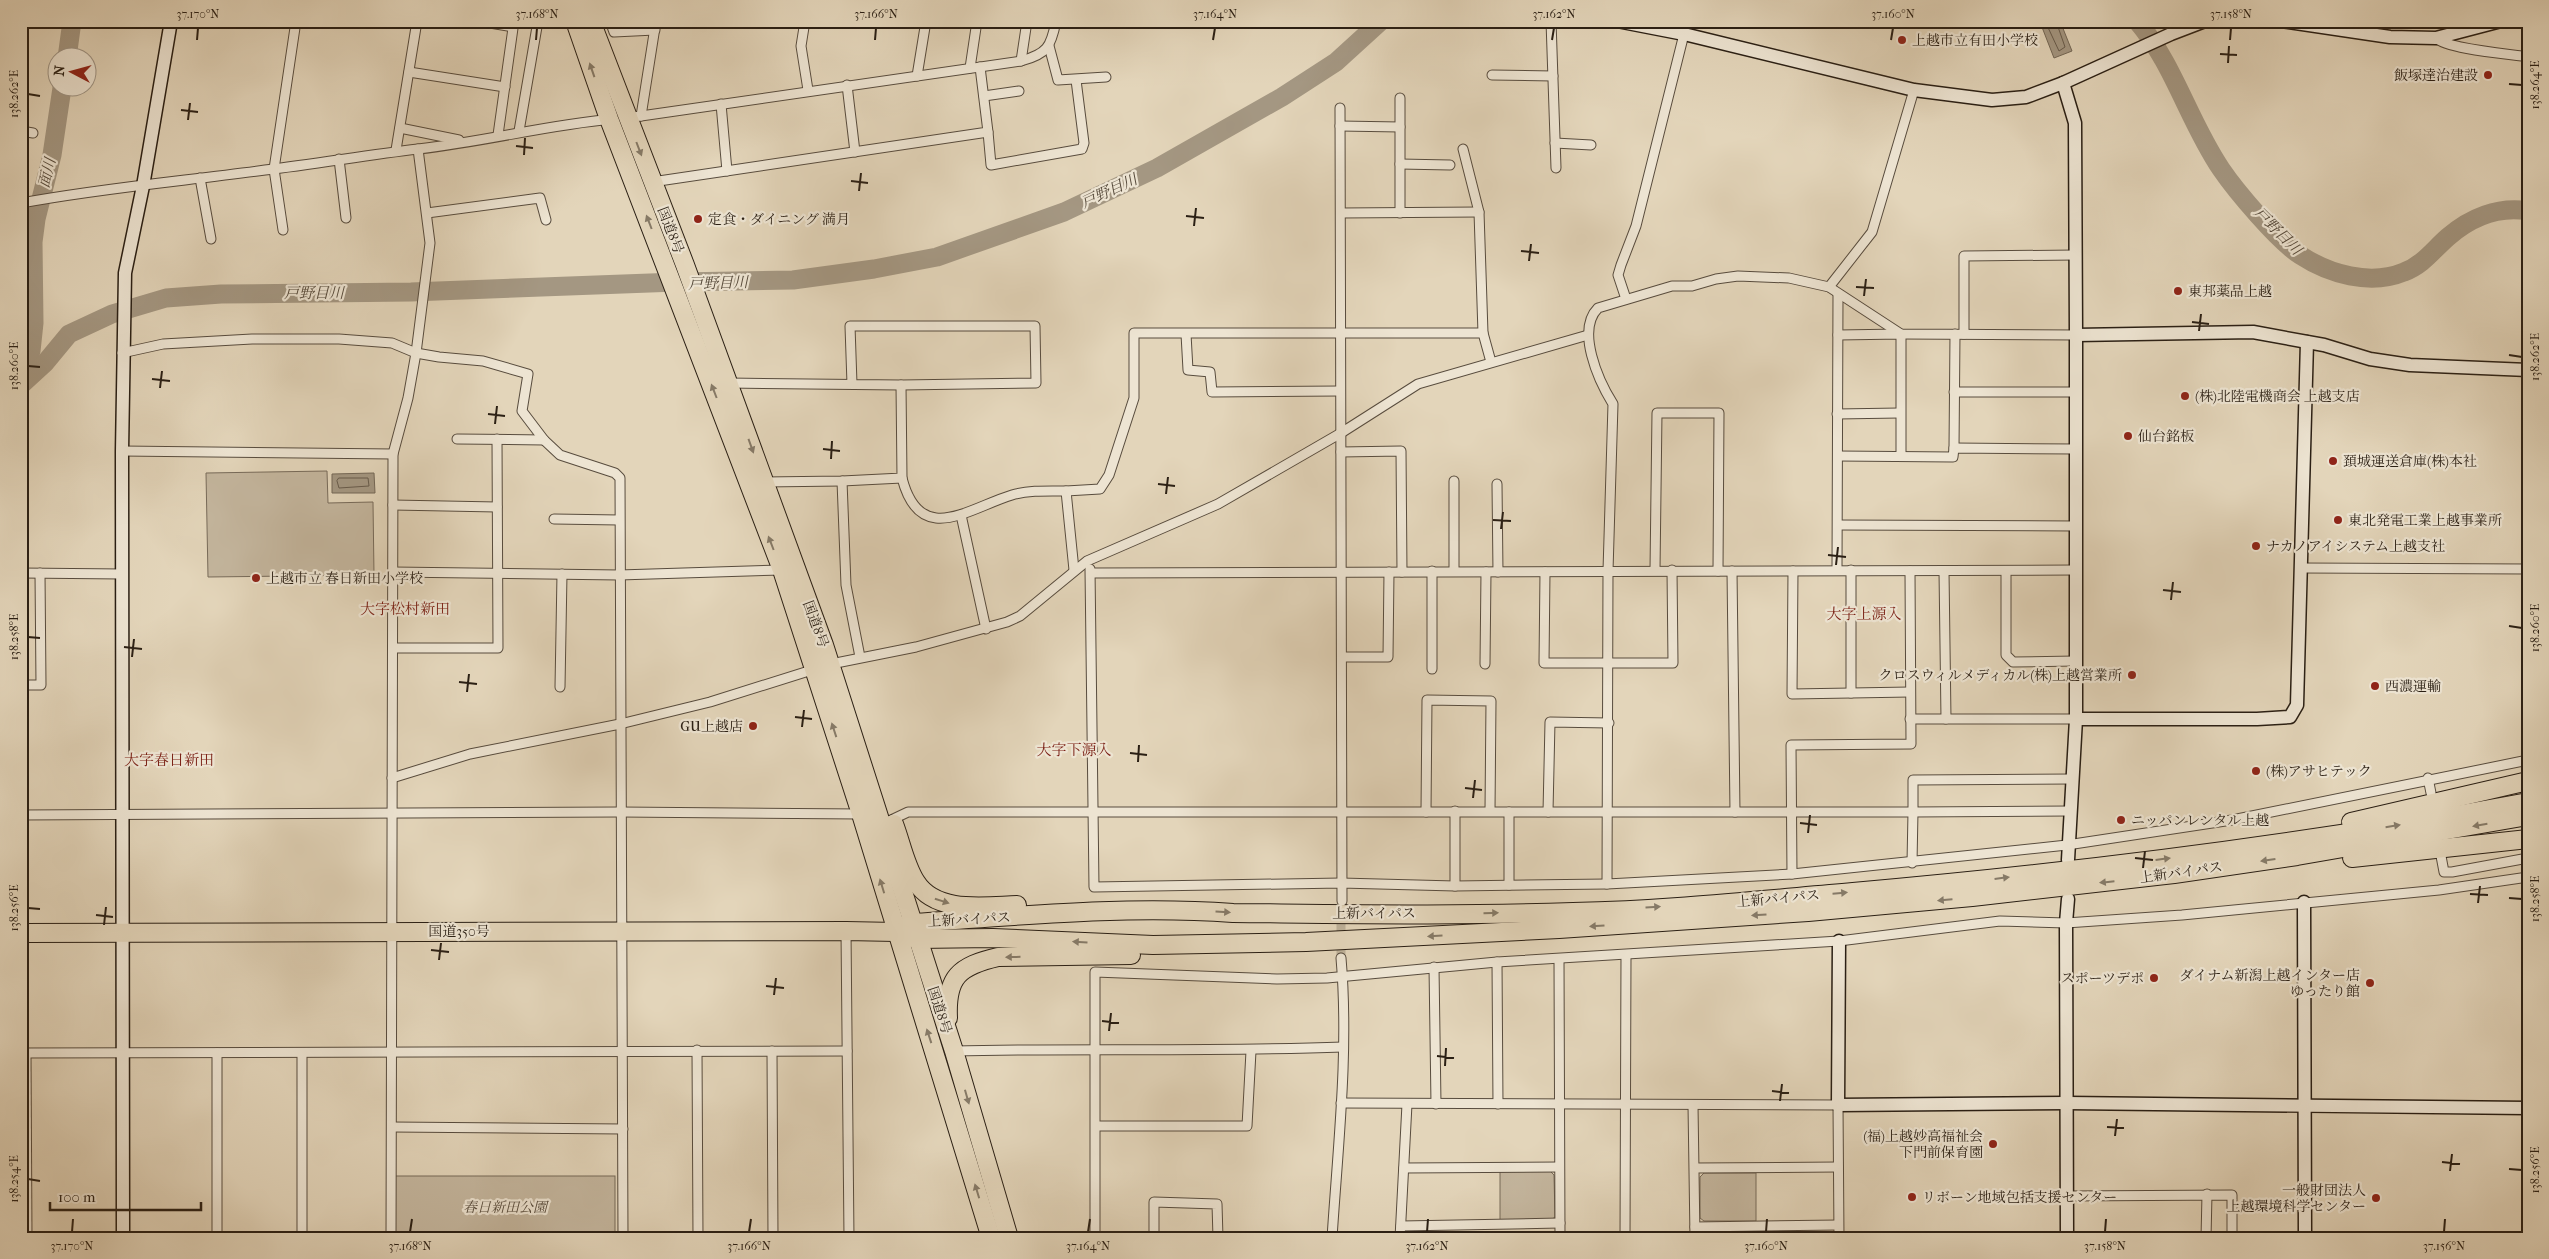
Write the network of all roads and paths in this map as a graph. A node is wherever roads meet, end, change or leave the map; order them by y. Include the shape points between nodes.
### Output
1 (171, 21) edge
2 (296, 21) edge
3 (417, 21) edge
4 (478, 21) edge
5 (538, 21) edge
6 (575, 21) edge
7 (592, 21) edge
8 (610, 21) edge
9 (806, 21) edge
10 (926, 21) edge
11 (977, 21) edge
12 (1027, 21) edge
13 (1056, 21) edge
14 (1551, 21) edge
15 (1617, 21) edge
16 (2205, 21) edge
17 (2281, 21) edge
18 (2502, 21) edge
19 (514, 24) edge
20 (655, 26) edge
21 (1667, 26) edge
22 (1684, 34) junction
23 (2436, 38) junction
24 (1049, 46) junction
25 (2528, 57) edge
26 (1021, 61) junction
27 (980, 67) junction
28 (970, 68) junction
29 (409, 72) junction
30 (1492, 75) dead end
31 (916, 76) junction
32 (1553, 76) junction
33 (1106, 78) dead end
34 (1076, 80) junction
35 (2063, 83) junction
36 (847, 85) junction
37 (505, 87) junction
38 (808, 90) junction
39 (1019, 90) dead end
40 (1914, 90) junction
41 (984, 96) junction
42 (1400, 98) dead end
43 (721, 104) junction
44 (1340, 108) dead end
45 (634, 117) junction
46 (609, 119) junction
47 (1340, 126) junction
48 (1400, 127) junction
49 (400, 128) junction
50 (21, 131) edge
51 (519, 131) junction
52 (988, 132) junction
53 (33, 133) dead end
54 (498, 135) junction
55 (464, 141) junction
56 (1555, 143) junction
57 (1591, 145) dead end
58 (418, 149) junction
59 (1463, 149) dead end
60 (396, 150) junction
61 (855, 152) junction
62 (339, 159) junction
63 (1400, 164) junction
64 (1450, 165) dead end
65 (1556, 168) dead end
66 (274, 169) junction
67 (727, 171) junction
68 (200, 178) junction
69 (652, 182) junction
70 (143, 186) junction
71 (21, 203) edge
72 (1479, 212) junction
73 (427, 213) junction
74 (1341, 213) junction
75 (1400, 213) junction
76 (346, 218) dead end
77 (546, 220) dead end
78 (282, 230) dead end
79 (211, 239) dead end
80 (2076, 255) junction
81 (1829, 287) junction
82 (1838, 295) junction
83 (1626, 299) junction
84 (1483, 332) junction
85 (1186, 334) junction
86 (1340, 334) junction
87 (1901, 334) junction
88 (1959, 334) junction
89 (1588, 335) junction
90 (1838, 335) junction
91 (2076, 335) junction
92 (2307, 342) junction
93 (122, 353) junction
94 (416, 353) junction
95 (1491, 362) junction
96 (2528, 370) edge
97 (728, 383) junction
98 (852, 384) junction
99 (901, 385) junction
100 (1340, 391) junction
101 (1954, 392) junction
102 (2075, 392) junction
103 (1899, 413) junction
104 (1838, 414) junction
105 (1340, 433) junction
106 (458, 439) dead end
107 (497, 439) junction
108 (544, 440) junction
109 (1954, 448) junction
110 (2076, 449) junction
111 (122, 451) junction
112 (1341, 452) junction
113 (393, 454) junction
114 (1838, 456) junction
115 (1901, 456) junction
116 (902, 478) junction
117 (1454, 480) dead end
118 (842, 481) junction
119 (764, 482) junction
120 (1497, 484) dead end
121 (1066, 491) junction
122 (393, 505) junction
123 (497, 507) junction
124 (961, 515) junction
125 (554, 520) dead end
126 (619, 520) junction
127 (1838, 525) junction
128 (2075, 526) junction
129 (1087, 562) junction
130 (2301, 568) junction
131 (2528, 569) edge
132 (782, 570) junction
133 (1074, 570) junction
134 (1655, 570) junction
135 (1672, 570) junction
136 (1732, 570) junction
137 (1793, 570) junction
138 (1837, 570) junction
139 (1851, 570) junction
140 (2075, 570) junction
141 (1432, 571) junction
142 (1454, 571) junction
143 (1608, 571) junction
144 (1718, 571) junction
145 (1910, 571) junction
146 (1944, 571) junction
147 (393, 572) junction
148 (1092, 572) junction
149 (1341, 572) junction
150 (1389, 572) junction
151 (1402, 572) junction
152 (1486, 572) junction
153 (1498, 572) junction
154 (1544, 572) junction
155 (2006, 572) junction
156 (21, 573) edge
157 (40, 573) junction
158 (497, 573) junction
159 (122, 574) junction
160 (562, 574) junction
161 (620, 575) junction
162 (986, 628) junction
163 (393, 648) junction
164 (1342, 657) junction
165 (860, 658) junction
166 (2075, 661) junction
167 (1608, 663) junction
168 (1485, 664) dead end
169 (823, 667) junction
170 (1432, 669) dead end
171 (21, 685) edge
172 (560, 687) dead end
173 (1910, 692) junction
174 (1851, 693) junction
175 (1910, 719) junction
176 (1946, 719) junction
177 (2076, 719) junction
178 (1609, 723) junction
179 (620, 724) junction
180 (2528, 760) edge
181 (392, 778) junction
182 (2428, 778) junction
183 (2072, 779) junction
184 (2528, 781) edge
185 (2431, 793) dead end
186 (2528, 802) edge
187 (1342, 811) junction
188 (1490, 811) junction
189 (2069, 811) junction
190 (620, 812) junction
191 (1426, 812) junction
192 (1455, 812) junction
193 (1509, 812) junction
194 (1548, 812) junction
195 (1608, 812) junction
196 (1735, 812) junction
197 (1792, 812) junction
198 (1913, 812) junction
199 (1094, 813) junction
200 (861, 814) junction
201 (21, 815) edge
202 (122, 815) junction
203 (393, 815) junction
204 (2528, 816) edge
205 (887, 822) junction
206 (2528, 839) edge
207 (2067, 845) junction
208 (2219, 852) junction
209 (2297, 856) junction
210 (2441, 856) dead end
211 (2528, 858) edge
212 (2068, 860) dead end
213 (1912, 863) junction
214 (1792, 874) junction
215 (2528, 877) edge
216 (1341, 883) junction
217 (1607, 884) junction
218 (1509, 885) junction
219 (1455, 886) junction
220 (2068, 899) dead end
221 (1342, 901) tunnel mouth
222 (2304, 902) junction
223 (1185, 909) junction
224 (2066, 923) junction
225 (393, 931) junction
226 (846, 931) junction
227 (915, 931) junction
228 (620, 932) junction
229 (896, 932) junction
230 (21, 933) edge
231 (122, 933) junction
232 (1839, 940) junction
233 (1306, 942) junction
234 (1626, 955) junction
235 (1341, 958) tunnel mouth
236 (1559, 959) junction
237 (1496, 962) junction
238 (1434, 967) junction
239 (1342, 975) junction
240 (948, 1034) junction
241 (1343, 1047) junction
242 (1097, 1048) junction
243 (623, 1050) junction
244 (697, 1050) junction
245 (392, 1051) junction
246 (772, 1051) junction
247 (847, 1051) junction
248 (954, 1051) junction
249 (1251, 1051) junction
250 (24, 1053) edge
251 (123, 1053) junction
252 (217, 1053) junction
253 (302, 1054) junction
254 (1341, 1103) junction
255 (2067, 1103) junction
256 (1407, 1104) junction
257 (1436, 1104) junction
258 (1498, 1104) junction
259 (1560, 1105) junction
260 (1626, 1105) junction
261 (1692, 1105) junction
262 (1838, 1105) junction
263 (2306, 1105) junction
264 (2528, 1108) edge
265 (1096, 1126) junction
266 (392, 1127) junction
267 (623, 1129) junction
268 (1559, 1167) junction
269 (1838, 1167) junction
270 (1404, 1168) junction
271 (1695, 1168) junction
272 (2206, 1194) junction
273 (2066, 1196) junction
274 (1560, 1222) junction
275 (1838, 1225) junction
276 (1401, 1226) junction
277 (1695, 1227) junction
278 (28, 1238) edge
279 (123, 1238) edge
280 (217, 1238) edge
281 (302, 1238) edge
282 (391, 1238) edge
283 (623, 1238) edge
284 (698, 1238) edge
285 (773, 1238) edge
286 (849, 1238) edge
287 (992, 1238) edge
288 (1009, 1238) edge
289 (1095, 1238) edge
290 (1154, 1238) edge
291 (1218, 1238) edge
292 (1332, 1238) edge
293 (1400, 1238) edge
294 (1560, 1238) edge
295 (1625, 1238) edge
296 (1695, 1238) edge
297 (1838, 1238) edge
298 (2067, 1238) edge
299 (2206, 1238) edge
300 (2232, 1238) edge
301 (2305, 1238) edge

1 - 70 street
2 - 66 street
3 - 29 street
4 - 19 street
5 - 51 street
46 -> 6 highway, 国道8号
7 - 45 highway, 国道8号
8 - 20 street via 614,32
9 - 38 street via 801,46
10 - 31 street
11 - 28 street
12 - 26 street
13 - 24 street
14 - 32 street
15 - 21 street
16 - 35 street
17 - 23 street via 2390,37
18 - 23 street
19 - 37 street
20 - 45 street
21 - 22 street
22 - 40 street
22 - 83 street via 1636,226 1620,265 1618,275
23 - 25 street via 2454,45
24 - 26 street via 1035,57
24 - 34 street via 1058,80
26 - 27 street
27 - 28 street
27 - 41 street
28 - 31 street
29 - 37 street
29 - 49 street
30 - 32 street
31 - 36 street
32 - 56 street
33 - 34 street
34 - 52 street via 1084,143 1082,149 991,165
35 - 40 street via 2026,97 2006,100
35 - 80 street via 2075,123
36 - 38 street
36 - 61 street
37 - 54 street
38 - 43 street
39 - 41 street
40 - 81 street via 1872,232
41 - 52 street
42 - 48 street
43 - 45 street
43 - 67 street
44 - 47 street
45 - 46 street
45 -> 69 highway, 国道8号
46 - 51 street
132 -> 46 highway, 国道8号
47 - 48 street
47 - 74 street
48 - 63 street
49 - 55 street
49 - 60 street
50 - 53 street
51 - 54 street
52 - 61 street
54 - 55 street
55 - 58 street
56 - 57 street
56 - 65 street
58 - 60 street
58 - 73 street
59 - 72 street
60 - 62 street
61 - 67 street
62 - 66 street
62 - 76 street
63 - 64 street
63 - 75 street
66 - 68 street
66 - 78 street
67 - 69 street
68 - 70 street
68 - 79 street
69 - 97 highway, 国道8号
70 - 71 street
70 - 93 street via 125,274
72 - 75 street
72 - 84 street
73 - 77 street via 540,198
73 - 94 street via 429,258
74 - 75 street
74 - 86 street
80 - 88 street via 1964,256
80 - 91 street
81 - 82 street
81 - 83 street via 1789,278 1738,276 1692,286 1672,286
82 - 87 street
82 - 90 street
83 - 89 street via 1598,308 1588,323
84 - 86 street
84 - 95 street
85 - 86 street
85 - 100 street via 1188,370 1210,372 1212,392
85 - 121 street via 1134,333 1134,398 1109,475 1100,489
86 - 100 street
87 - 88 street
87 - 90 street
87 - 103 street
88 - 91 street
88 - 101 street
89 - 95 street
89 - 143 street via 1598,374 1612,404
90 - 104 street
91 - 92 street via 2253,332
91 - 102 street
92 - 96 street via 2370,359 2410,365
92 - 130 street
93 - 94 street via 163,344 339,339 392,343
93 - 111 street
94 - 108 street via 483,361 528,374 522,411
94 - 113 street
95 - 105 street via 1418,384
97 - 98 street
97 -> 119 highway, 国道8号
98 - 99 street
98 - 99 street via 850,326 1035,326 1036,383
99 - 116 street
100 - 105 street
101 - 102 street
101 - 109 street
102 - 110 street
103 - 104 street
103 - 115 street
104 - 114 street
105 - 112 street
105 - 129 street via 1218,504
106 - 107 street
107 - 108 street
107 - 123 street
108 - 126 street via 560,455 615,473 620,478
109 - 110 street
109 - 115 street via 1954,457
110 - 128 street
111 - 113 street
111 - 159 street
112 - 149 street
112 - 151 street via 1402,451
113 - 122 street
114 - 115 street
114 - 127 street
116 - 118 street
116 - 124 street via 910,497 930,517 945,519
117 - 142 street
118 - 119 street
118 - 165 street via 846,585
119 - 169 highway, 国道8号
120 - 153 street
121 - 124 street via 1024,492
121 - 133 street
122 - 123 street
122 - 147 street
123 - 158 street
124 - 162 street
125 - 126 street
126 - 161 street
127 - 128 street
127 - 138 street
128 - 140 street
129 - 133 street
129 - 148 street
130 - 131 street
130 - 177 street via 2297,705 2290,717
132 - 161 street
132 - 169 highway, 国道8号
133 - 162 street via 1020,616
134 - 135 street
134 - 143 street
134 - 144 street via 1657,413 1719,413
135 - 144 street
135 - 167 street via 1672,663
136 - 137 street
136 - 144 street
136 - 196 street
137 - 138 street
137 - 174 street via 1792,694
138 - 139 street
139 - 145 street
139 - 174 street
140 - 155 street
140 - 166 street
141 - 142 street
141 - 151 street
141 - 170 street
142 - 152 street
143 - 154 street
143 - 167 street
145 - 146 street
145 - 173 street
146 - 155 street
146 - 176 street
147 - 158 street
147 - 163 street
148 - 149 street
148 - 199 street
149 - 150 street
149 - 164 street
150 - 151 street
150 - 164 street via 1388,657
152 - 153 street
152 - 168 street
153 - 154 street
154 - 167 street via 1544,663
155 - 166 street via 2006,655 2013,662
156 - 157 street
157 - 159 street
157 - 171 street via 41,685
158 - 160 street
158 - 163 street via 498,648
159 - 202 street
160 - 161 street
160 - 172 street
161 - 179 street
162 - 165 street
163 - 181 street
164 - 187 street
165 - 169 street
166 - 177 street
167 - 178 street
169 - 179 street via 710,702
200 -> 169 highway, 国道8号
169 - 205 highway, 国道8号 via 872,765
173 - 174 street
173 - 175 street
175 - 176 street
175 - 197 street via 1911,744 1791,745
176 - 177 street
177 - 183 street
178 - 194 street via 1550,722
178 - 195 street
179 - 181 street via 470,754
179 - 190 street
180 - 182 street
181 - 203 street
182 - 185 street
182 - 207 street via 2232,820
183 - 189 street
183 - 198 street via 1913,780
184 - 208 highway
208 -> 186 highway, 上新バイパス
187 - 191 street
187 - 199 street
187 - 216 street
188 - 191 street via 1491,701 1427,700
188 - 192 street
188 - 193 street
189 - 198 street
189 - 207 street
190 - 200 street
190 - 203 street
190 - 228 street
191 - 192 street
192 - 219 street
193 - 194 street
193 - 218 street
194 - 195 street
195 - 196 street
195 - 217 street
196 - 197 street
197 - 198 street
197 - 214 street
198 - 213 street
199 - 205 street via 908,812
199 - 216 street via 1094,887
229 -> 200 highway, 国道8号
201 - 202 street
202 - 203 street
202 - 231 street
203 - 225 street
204 -> 209 highway, 上新バイパス
205 -> 223 highway via 915,880 923,891 941,901 968,906 1103,904
205 - 227 highway, 国道8号
206 - 209 highway via 2339,859
207 - 212 street
207 - 213 street
223 -> 208 highway, 上新バイパス via 1233,913 1584,912 1970,882
209 -> 233 highway, 上新バイパス via 2174,874 1808,912
210 - 211 street via 2444,872
213 - 214 street
214 - 217 street
215 - 222 street via 2439,890
216 - 219 street
216 - 221 street
217 - 218 street
218 - 219 street
220 - 224 street
222 - 224 street
222 - 263 street
223 - 227 highway, 上新バイパス
224 - 232 street via 2000,921
224 - 255 street
225 - 228 highway, 国道350号
225 - 231 highway, 国道350号
225 - 245 street
226 - 228 highway, 国道350号
226 - 229 highway, 国道350号
226 - 247 street
227 - 229 highway, 上新バイパス
233 -> 227 highway, 上新バイパス via 1153,945
227 - 240 highway, 国道8号
228 - 243 street
287 -> 229 highway, 国道8号
230 - 231 highway, 国道350号
231 - 251 street
232 - 234 street
232 - 262 street
233 -> 240 highway via 1151,955 998,957 976,962 955,976 949,989
234 - 236 street
234 - 260 street
235 - 239 street
236 - 237 street
236 - 259 street
237 - 238 street
237 - 258 street
238 - 239 street
238 - 257 street
239 - 241 street
239 - 242 street via 1277,980 1096,972
240 - 248 highway, 国道8号
241 - 249 street
241 - 254 street
242 - 248 street
242 - 249 street
242 - 265 street
243 - 244 street
243 - 245 street
243 - 267 street
244 - 246 street
244 - 284 street
245 - 253 street
245 - 266 street
246 - 247 street
246 - 285 street
247 - 286 street
248 -> 288 highway, 国道8号
249 - 265 street via 1246,1126
250 - 251 street
250 - 278 street
251 - 252 street
251 - 279 street
252 - 253 street
252 - 280 street
253 - 281 street
254 - 256 street
254 - 292 street
255 - 262 street
255 - 263 street
255 - 273 street
256 - 257 street
256 - 270 street
257 - 258 street
258 - 259 street
259 - 260 street
259 - 268 street
260 - 261 street
260 - 295 street
261 - 262 street
261 - 271 street
262 - 269 street
263 - 264 street
263 - 301 street
265 - 289 street
266 - 267 street
266 - 282 street
267 - 283 street
268 - 270 street
268 - 274 street
269 - 271 street
269 - 275 street
270 - 276 street
271 - 277 street
272 - 273 street
272 - 299 street
272 - 300 street via 2232,1194
273 - 298 street
274 - 276 street
274 - 294 street
275 - 277 street
275 - 297 street
276 - 293 street
277 - 296 street
290 - 291 street via 1154,1202 1218,1204

